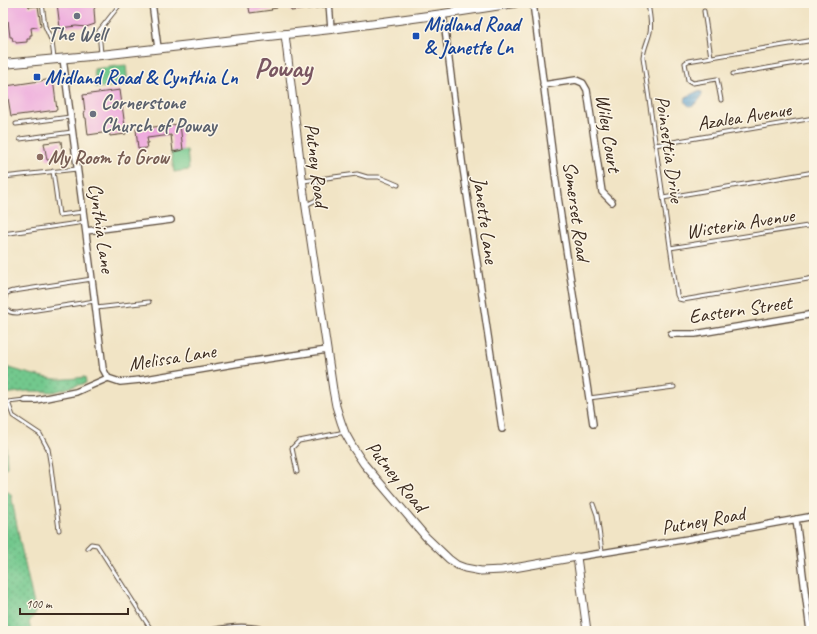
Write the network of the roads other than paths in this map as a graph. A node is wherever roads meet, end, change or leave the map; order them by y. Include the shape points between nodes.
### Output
1 (42, 3) edge
2 (121, 3) edge
3 (152, 3) edge
4 (329, 3) edge
5 (514, 3) edge
6 (533, 3) edge
7 (648, 3) edge
8 (505, 4) edge
9 (704, 11) dead end
10 (443, 14) junction
11 (331, 29) junction
12 (285, 34) junction
13 (814, 40) edge
14 (158, 48) junction
15 (101, 54) junction
16 (712, 57) junction
17 (63, 58) junction
18 (54, 59) junction
19 (814, 60) edge
20 (3, 64) edge
21 (732, 74) dead end
22 (543, 85) junction
23 (721, 100) dead end
24 (70, 117) junction
25 (814, 118) edge
26 (16, 124) dead end
27 (72, 132) junction
28 (20, 139) dead end
29 (655, 145) junction
30 (77, 169) junction
31 (53, 171) junction
32 (814, 172) edge
33 (3, 177) edge
34 (316, 179) junction
35 (303, 181) junction
36 (398, 185) dead end
37 (663, 198) junction
38 (612, 202) dead end
39 (306, 205) junction
40 (83, 212) junction
41 (171, 220) dead end
42 (85, 222) junction
43 (814, 225) edge
44 (86, 231) junction
45 (3, 234) edge
46 (670, 248) junction
47 (814, 278) edge
48 (92, 279) junction
49 (95, 301) junction
50 (149, 302) dead end
51 (96, 308) junction
52 (814, 314) edge
53 (671, 334) dead end
54 (327, 350) junction
55 (108, 378) junction
56 (674, 387) dead end
57 (589, 398) junction
58 (25, 400) joint
59 (593, 424) dead end
60 (502, 429) dead end
61 (345, 432) junction
62 (296, 472) dead end
63 (593, 504) dead end
64 (814, 516) edge
65 (796, 519) junction
66 (59, 530) dead end
67 (87, 548) dead end
68 (602, 552) junction
69 (577, 557) junction
70 (152, 631) edge
71 (213, 631) edge
72 (267, 631) edge
73 (587, 631) edge
74 (810, 631) edge

1 - 18 lane
2 - 15 lane via 99,31
3 - 14 street
4 - 11 street
5 - 8 main road
6 - 22 street, Somerset Road
7 - 29 lane, Poinsettia Drive via 651,26 643,57
8 - 10 main road
9 - 16 lane
10 - 11 main road
10 - 60 street, Janette Lane via 462,168
11 - 12 main road
12 - 14 main road
12 - 35 street, Putney Road
13 - 16 lane
14 - 15 main road
15 - 17 main road
16 - 23 lane via 685,63 688,80 693,83 717,79
17 - 18 main road
17 - 24 street, Cynthia Lane
18 - 20 main road
19 - 21 lane
22 - 38 street, Wiley Court via 576,80 584,83 602,192
22 - 57 street, Somerset Road
24 - 26 lane
24 - 27 street, Cynthia Lane
25 - 29 lane, Azalea Avenue
27 - 28 lane
27 - 30 street, Cynthia Lane
29 - 37 lane, Poinsettia Drive
30 - 31 lane
30 - 40 street, Cynthia Lane
31 - 33 lane
31 - 40 lane via 60,215
32 - 37 lane
34 - 35 lane
34 - 36 lane via 357,174 379,177
34 - 39 lane via 318,196
35 - 39 street, Putney Road
37 - 46 lane, Poinsettia Drive
39 - 54 street, Putney Road
40 - 42 street, Cynthia Lane
41 - 44 street
42 - 44 street, Cynthia Lane
42 - 45 lane
43 - 46 lane, Wisteria Avenue
44 - 48 street, Cynthia Lane
46 - 47 lane, Poinsettia Drive via 677,295 683,300
48 - 49 street, Cynthia Lane
48 - 49 lane via 14,291 8,293 5,300 7,310 17,313
49 - 51 street, Cynthia Lane
50 - 51 lane
51 - 55 street, Cynthia Lane via 103,369
52 - 53 street, Eastern Street via 695,334
54 - 55 street, Melissa Lane via 140,380 120,382
54 - 61 street, Putney Road via 336,406
55 - 58 street, Melissa Lane via 76,392
56 - 57 lane
57 - 59 street, Somerset Road
58 - 66 lane via 8,402 13,416 40,434 48,449
61 - 62 lane via 299,441 292,448
61 - 69 street, Putney Road via 354,450 378,481 430,541 457,565 474,570 492,571
63 - 68 lane
64 - 65 street, Putney Road
65 - 68 street, Putney Road
65 - 74 street
67 - 70 lane via 91,544 97,546
68 - 69 street, Putney Road
69 - 73 street
71 - 72 street via 225,628

